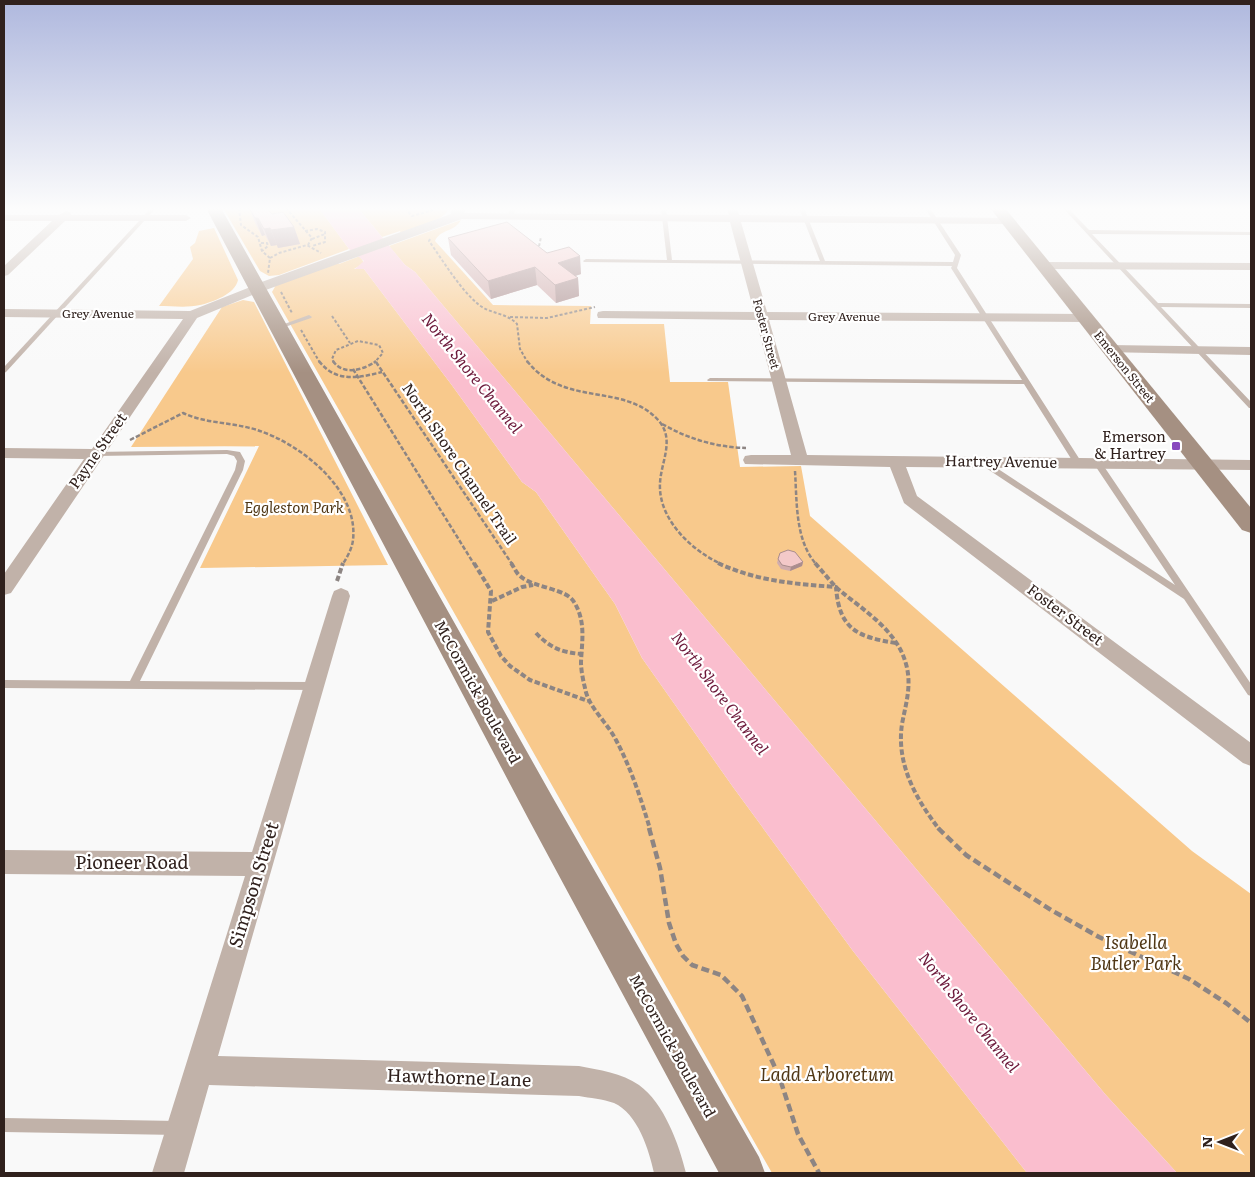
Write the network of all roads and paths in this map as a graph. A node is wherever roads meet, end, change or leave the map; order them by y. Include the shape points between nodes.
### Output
1 (14, 263) edge
2 (103, 263) edge
3 (251, 263) edge
4 (269, 263) edge
5 (326, 263) edge
6 (446, 263) edge
7 (741, 263) edge
8 (747, 263) junction
9 (823, 263) joint
10 (1041, 263) edge
11 (1117, 263) edge
12 (323, 264) joint
13 (955, 264) joint
14 (1044, 266) junction
15 (1120, 266) junction
16 (1251, 267) edge
17 (4, 272) edge
18 (264, 282) junction
19 (280, 290) dead end
20 (1156, 305) junction
21 (1251, 306) edge
22 (4, 314) edge
23 (56, 314) junction
24 (192, 315) junction
25 (603, 315) joint
26 (332, 316) dead end
27 (762, 316) junction
28 (308, 317) dead end
29 (510, 317) junction
30 (986, 318) junction
31 (1084, 318) junction
32 (288, 324) junction
33 (350, 343) junction
34 (1110, 349) junction
35 (1199, 350) junction
36 (1251, 351) edge
37 (376, 362) junction
38 (353, 370) junction
39 (4, 371) edge
40 (382, 372) junction
41 (358, 379) junction
42 (710, 380) dead end
43 (778, 380) junction
44 (1026, 382) junction
45 (1250, 403) edge
46 (662, 424) junction
47 (130, 440) dead end
48 (4, 453) edge
49 (96, 454) junction
50 (751, 460) joint
51 (800, 460) junction
52 (896, 461) junction
53 (983, 462) junction
54 (1078, 464) junction
55 (1098, 464) junction
56 (1203, 464) junction
57 (1251, 465) edge
58 (1251, 524) edge
59 (534, 584) junction
60 (836, 587) junction
61 (4, 588) edge
62 (342, 596) joint
63 (1188, 599) junction
64 (492, 601) junction
65 (536, 633) dead end
66 (897, 643) junction
67 (583, 654) junction
68 (4, 684) edge
69 (133, 685) junction
70 (314, 686) junction
71 (1251, 692) edge
72 (588, 701) junction
73 (1251, 756) edge
74 (4, 862) edge
75 (261, 864) junction
76 (1251, 1023) edge
77 (199, 1070) junction
78 (4, 1126) edge
79 (181, 1128) junction
80 (168, 1173) edge
81 (670, 1173) edge
82 (743, 1173) edge
83 (819, 1173) edge

1 - 17 street
2 - 23 lane
3 - 18 main road, McCormick Boulevard
4 - 18 path
5 - 12 street
6 - 29 path via 476,303 488,311
7 - 8 lane
8 - 9 lane
8 - 27 street, Foster Street
9 - 13 lane
10 - 14 main road, Emerson Street
11 - 15 lane
12 - 18 street
13 - 30 lane via 954,268
14 - 15 street
14 - 31 main road, Emerson Street
15 - 16 street
15 - 20 lane
18 - 24 street
18 - 32 main road, McCormick Boulevard
19 - 32 path
20 - 21 lane
20 - 35 lane
22 - 23 street, Grey Avenue
23 - 24 street, Grey Avenue
23 - 39 lane
24 - 49 street, Payne Street
25 - 27 street, Grey Avenue
25 - 29 path via 602,307 586,307 546,318
26 - 33 path
27 - 30 street, Grey Avenue
27 - 43 street, Foster Street
28 - 32 lane
29 - 46 path via 519,328 522,352 532,368 543,377 584,394 639,405
30 - 31 street, Grey Avenue
30 - 44 lane
31 - 34 main road, Emerson Street
32 - 41 path via 331,375
32 - 82 main road, McCormick Boulevard via 536,800
33 - 37 path via 366,341 379,345 383,353
33 - 38 path via 336,350 332,359 338,367
34 - 35 street
34 - 56 main road, Emerson Street
35 - 36 street
35 - 45 lane
37 - 38 path
37 - 40 path, North Shore Channel Trail
38 - 41 path
40 - 41 path
40 - 59 path, North Shore Channel Trail via 520,576
41 - 64 path via 491,591
42 - 43 lane
43 - 44 lane
43 - 51 street, Foster Street
44 - 54 lane
46 - 50 path via 705,443 749,448
46 - 60 path via 667,458 660,495 670,521 690,543 718,564 743,575
47 - 62 path via 183,413 256,430 285,441 306,454 339,491 354,533 351,550 336,580
48 - 49 street
49 - 61 street, Payne Street
49 - 69 lane via 227,452 237,454 241,461
50 - 51 street, Hartrey Avenue
51 - 52 street, Hartrey Avenue
51 - 60 path via 794,466 798,521 809,556
52 - 53 street, Hartrey Avenue
52 - 73 street, Foster Street via 910,499
53 - 54 street, Hartrey Avenue
53 - 63 lane
54 - 55 street, Hartrey Avenue
55 - 56 street, Hartrey Avenue
55 - 63 lane
56 - 57 street, Hartrey Avenue
56 - 58 main road, Emerson Street
59 - 64 path
59 - 67 path, North Shore Channel Trail via 574,601 583,627
60 - 66 path via 883,626
60 - 66 path via 837,608 850,628 872,638
62 - 70 street, Simpson Street
63 - 71 lane
64 - 72 path via 487,620 489,635 508,665 536,684
65 - 67 path via 556,651
66 - 76 path via 906,662 909,682 902,726 908,780 921,806 943,835 966,855 1051,910 1099,937 1189,979
67 - 72 path, North Shore Channel Trail via 583,679
68 - 69 lane
69 - 70 lane
70 - 75 street, Simpson Street
72 - 83 path, North Shore Channel Trail via 616,740 641,798 676,944 692,964 721,975 742,996 779,1076 798,1134
74 - 75 street, Pioneer Road
75 - 77 street, Simpson Street
77 - 79 street, Simpson Street
77 - 81 street, Hawthorne Lane via 579,1081 604,1086 628,1095 646,1115 660,1140
78 - 79 lane
79 - 80 street, Simpson Street

